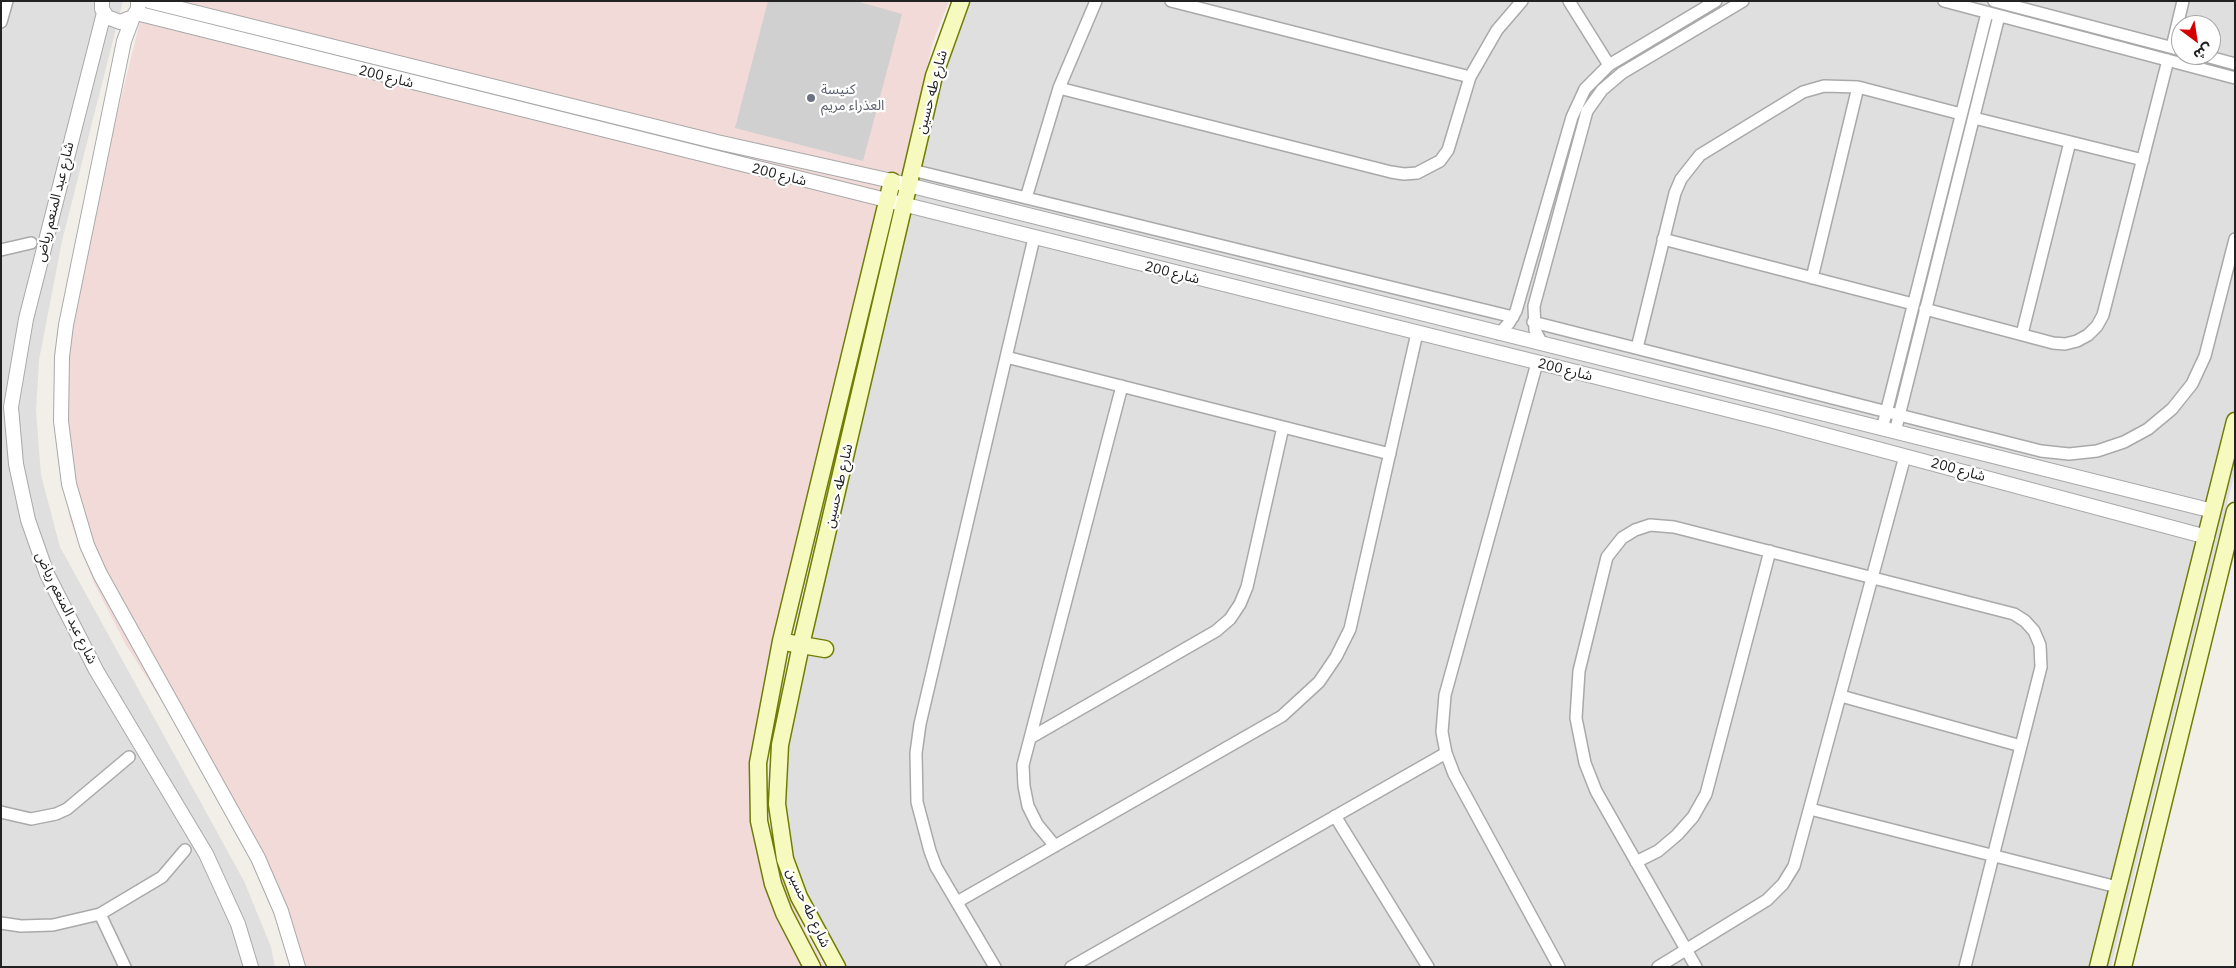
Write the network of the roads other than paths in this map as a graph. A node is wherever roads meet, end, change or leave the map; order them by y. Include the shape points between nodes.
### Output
1 (7, 1) edge
2 (149, 1) edge
3 (961, 1) edge
4 (1096, 1) edge
5 (1171, 1) edge
6 (1522, 1) edge
7 (1569, 1) edge
8 (1716, 1) edge
9 (1743, 1) edge
10 (1944, 1) edge
11 (1994, 1) edge
12 (2183, 1) edge
13 (99, 5) edge
14 (136, 10) edge
15 (1987, 13) junction
16 (2181, 15) edge
17 (1999, 16) junction
18 (1, 22) edge
19 (2171, 47) edge
20 (2168, 60) junction
21 (2221, 60) edge
22 (1609, 64) junction
23 (2235, 64) edge
24 (1470, 77) junction
25 (2235, 78) edge
26 (1059, 88) junction
27 (1858, 88) junction
28 (1961, 114) junction
29 (1974, 118) junction
30 (2070, 142) junction
31 (2143, 160) junction
32 (910, 178) junction
33 (892, 181) junction
34 (1026, 198) junction
35 (887, 201) junction
36 (904, 206) junction
37 (1034, 238) junction
38 (1664, 239) junction
39 (2235, 239) edge
40 (31, 242) dead end
41 (1, 250) edge
42 (1812, 278) junction
43 (1913, 304) junction
44 (1925, 308) junction
45 (1513, 317) junction
46 (1533, 322) junction
47 (1417, 334) junction
48 (1499, 334) junction
49 (2022, 334) junction
50 (1542, 344) junction
51 (1637, 348) junction
52 (1006, 357) junction
53 (1537, 363) junction
54 (1122, 386) junction
55 (1886, 412) junction
56 (1898, 415) junction
57 (2235, 421) edge
58 (1283, 427) junction
59 (1888, 430) junction
60 (1390, 454) junction
61 (1905, 456) junction
62 (2213, 511) junction
63 (2235, 511) edge
64 (2207, 537) junction
65 (1770, 551) junction
66 (1872, 578) junction
67 (781, 641) junction
68 (801, 645) junction
69 (825, 649) dead end
70 (1841, 696) junction
71 (1030, 738) junction
72 (2021, 746) junction
73 (1446, 754) junction
74 (129, 757) dead end
75 (1810, 809) junction
76 (1, 812) edge
77 (1336, 816) junction
78 (1055, 846) junction
79 (185, 850) dead end
80 (1993, 856) junction
81 (1636, 862) junction
82 (2117, 887) junction
83 (957, 902) junction
84 (100, 914) junction
85 (1, 923) edge
86 (1687, 950) junction
87 (125, 967) edge
88 (251, 967) edge
89 (298, 967) edge
90 (812, 967) edge
91 (837, 967) edge
92 (995, 967) edge
93 (1071, 967) edge
94 (1428, 967) edge
95 (1559, 967) edge
96 (1658, 967) edge
97 (1696, 967) edge
98 (1965, 967) edge
99 (2098, 967) edge
100 (2123, 967) edge

1 - 18 street
2 - 33 street, شارع 200 via 717,142
3 - 32 main road, شارع طه حسين via 934,76
4 - 26 street
5 - 24 street
6 - 24 street via 1497,30
7 - 22 street
8 - 22 street
9 - 46 street via 1622,73 1593,100 1579,133 1534,306
10 - 15 street
11 - 19 street
12 - 16 street
13 - 14 street, شارع 200 via 115,22 125,22
13 - 88 street, شارع عبد المنعم رياض via 26,319 11,407 16,464 28,520 47,574 96,670 206,854 238,924
14 - 35 street, شارع 200
14 - 89 street via 124,41 66,326 60,389 68,476 77,515 100,574 258,858 281,911
15 - 17 street
15 - 28 street
17 - 20 street
17 - 29 street
20 - 25 street
20 - 31 street
21 - 23 street
22 - 45 street via 1595,76 1577,102
24 - 26 street via 1448,150 1430,168 1404,174
26 - 34 street
27 - 28 street
27 - 38 street via 1830,85 1803,92 1700,155 1681,179
27 - 42 street
28 - 43 street
29 - 30 street
29 - 44 street
30 - 31 street
30 - 49 street
31 - 49 street via 2103,315 2097,326 2088,335 2065,344
32 - 33 street, شارع 200
32 - 34 street
32 - 36 main road, شارع طه حسين
32 - 48 street, شارع 200
33 - 35 main road, شارع طه حسين
34 - 45 street
35 - 36 street, شارع 200
35 - 67 main road, شارع طه حسين
36 - 37 street, شارع 200
36 - 68 main road, شارع طه حسين
37 - 47 street, شارع 200
37 - 52 street
38 - 42 street
38 - 51 street
39 - 56 street via 2205,356 2192,384 2172,409 2148,429 2124,442 2097,451 2041,452
40 - 41 street
42 - 43 street
43 - 55 street
44 - 49 street
44 - 56 street
45 - 48 street
46 - 50 street
46 - 51 street
47 - 53 street, شارع 200
47 - 60 street
48 - 50 street, شارع 200
50 - 59 street, شارع 200
51 - 55 street
52 - 54 street
52 - 83 street via 920,724 916,753 916,794 924,835 936,867
53 - 61 street, شارع 200
53 - 73 street via 1445,696 1442,720
54 - 58 street
54 - 71 street
55 - 56 street
55 - 59 street
56 - 59 street
57 - 62 main road
58 - 60 street
58 - 71 street via 1248,587 1230,619 1216,631
59 - 62 street, شارع 200
60 - 78 street via 1350,629 1319,682 1282,716
61 - 64 street, شارع 200
61 - 66 street
62 - 64 main road
63 - 100 main road
64 - 82 main road
65 - 66 street
65 - 81 street via 1706,794 1677,836
65 - 81 street via 1658,525 1642,527 1628,534 1607,557 1578,671 1576,718 1590,777
66 - 70 street
66 - 72 street via 2014,614 2030,626 2040,645 2042,660
67 - 68 main road
67 - 90 main road, شارع طه حسين via 761,742 757,804 773,884
68 - 69 main road
68 - 91 main road, شارع طه حسين via 780,745 778,820 785,859 799,897
70 - 72 street
70 - 75 street
71 - 78 street via 1023,766 1025,796 1037,824
72 - 80 street
73 - 77 street
73 - 95 street
74 - 76 street via 67,809 56,814 31,819
75 - 80 street
75 - 86 street via 1794,866 1779,888 1757,907
77 - 93 street
77 - 94 street
78 - 83 street
79 - 84 street via 162,878
80 - 82 street
80 - 98 street
81 - 86 street
82 - 99 main road
83 - 92 street
84 - 85 street via 53,925
84 - 87 street
86 - 96 street
86 - 97 street

